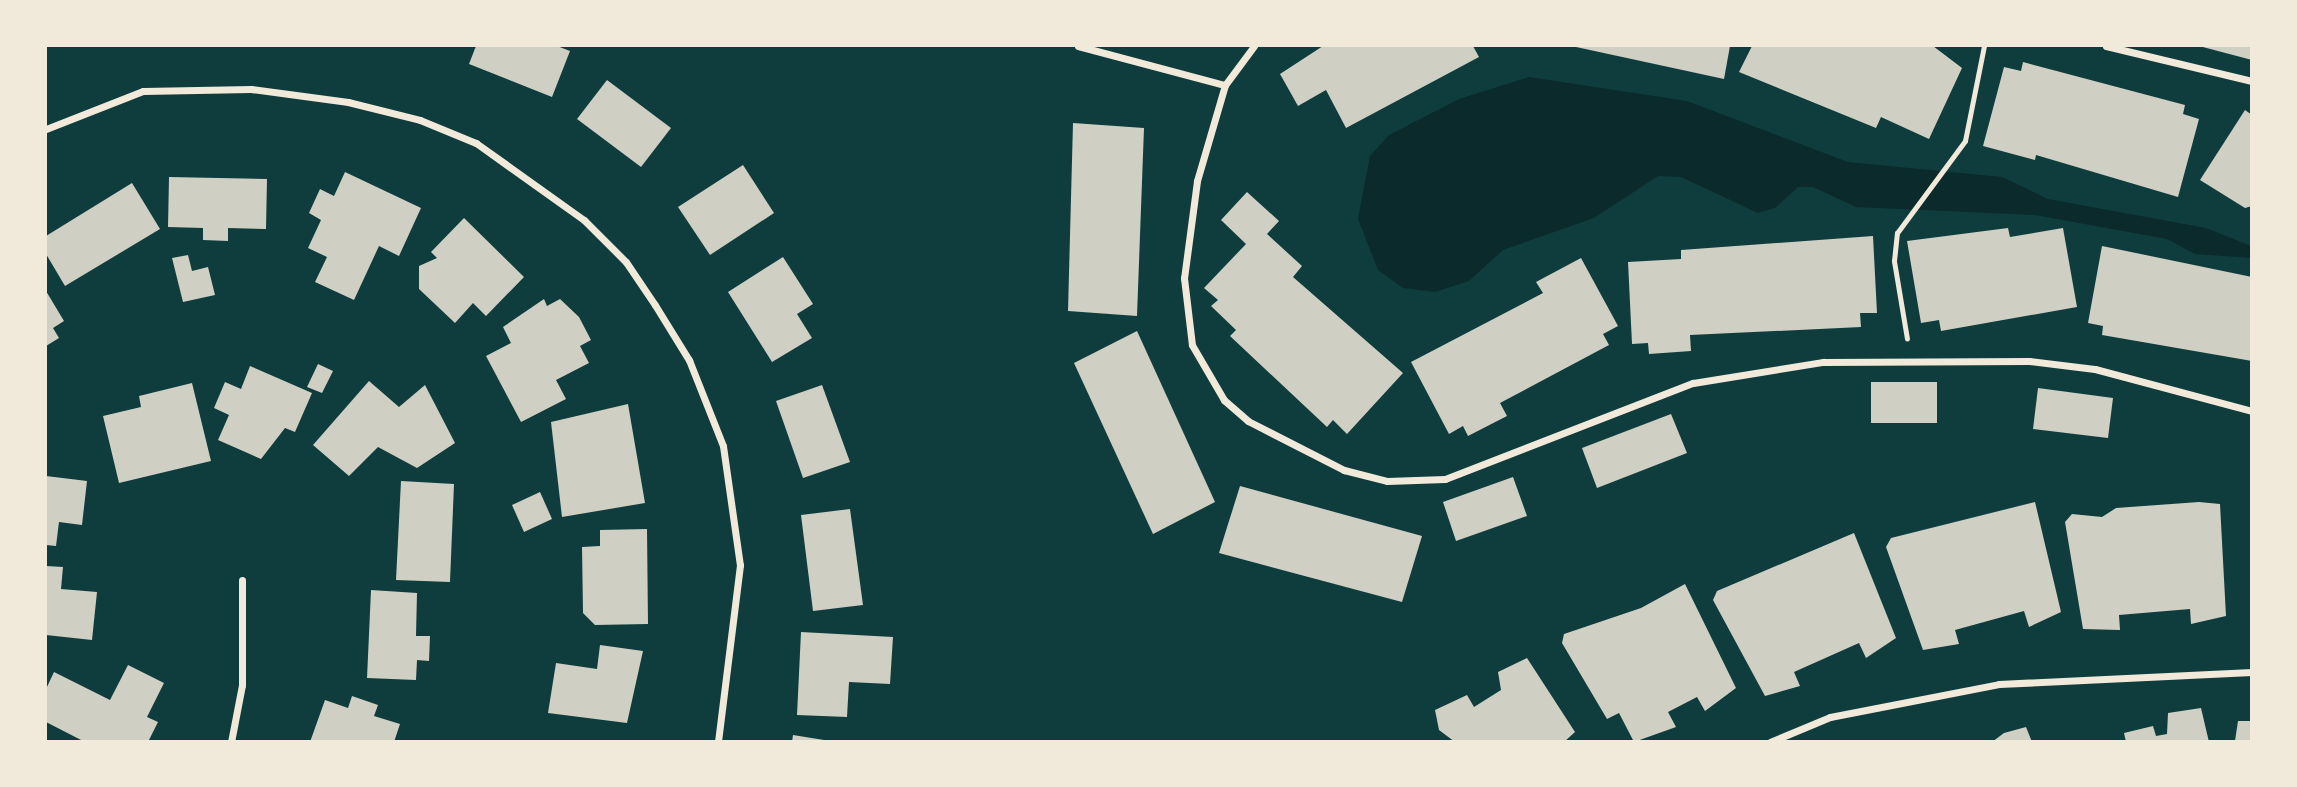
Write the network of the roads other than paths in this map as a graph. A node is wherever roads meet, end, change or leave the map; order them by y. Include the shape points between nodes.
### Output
1 (1078, 46) edge
2 (1254, 46) edge
3 (2106, 46) edge
4 (2252, 81) edge
5 (1226, 85) junction
6 (46, 129) edge
7 (2252, 411) edge
8 (242, 580) dead end
9 (2252, 673) edge
10 (231, 741) edge
11 (718, 741) edge
12 (1770, 741) edge

1 - 5 street
2 - 5 street
3 - 4 street
5 - 7 street via 1187,233 1184,278 1192,345 1224,400 1248,421 1344,470 1387,481 1446,480 1693,383 1757,368 1908,360 2029,361 2095,369
6 - 11 street via 144,91 251,89 348,102 420,120 476,143 584,220 626,262 662,316 693,370 723,446 740,565
8 - 10 street via 242,685
9 - 12 street via 1999,684 1830,717

